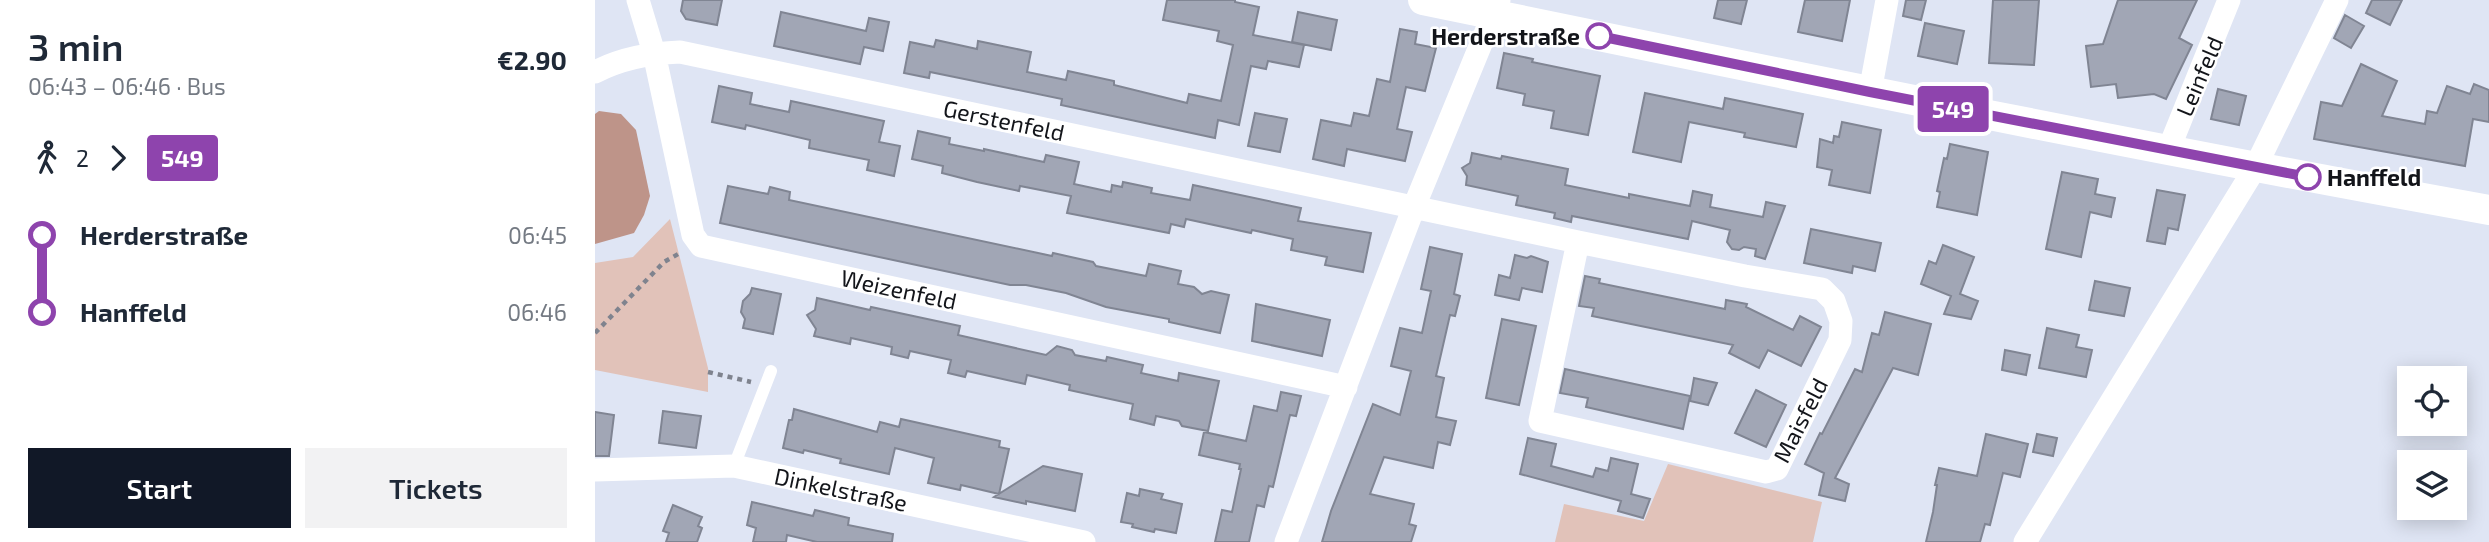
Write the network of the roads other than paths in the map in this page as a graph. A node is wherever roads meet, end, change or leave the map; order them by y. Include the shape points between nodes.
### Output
1 (638, 0) edge
2 (1423, 0) edge
3 (1887, 0) edge
4 (2229, 0) edge
5 (2337, 0) edge
6 (1495, 7) edge
7 (654, 53) junction
8 (595, 72) edge
9 (1870, 92) junction
10 (2168, 151) junction
11 (2255, 168) junction
12 (1414, 207) junction
13 (2489, 210) edge
14 (1578, 242) junction
15 (771, 371) dead end
16 (1346, 387) junction
17 (734, 466) junction
18 (595, 470) edge
19 (1084, 542) edge
20 (1286, 542) edge
21 (2025, 542) edge

1 - 7 street
2 - 6 street
3 - 9 street
4 - 10 street, Leinfeld
5 - 11 street
6 - 9 street
6 - 12 street
7 - 8 street, Gerstenfeld
7 - 12 street, Gerstenfeld via 680,52
7 - 16 street, Weizenfeld via 693,235 701,246
9 - 10 street
10 - 11 street
11 - 13 street
11 - 21 street
12 - 14 street, Maisfeld
12 - 16 street
14 - 14 street, Maisfeld via 1822,289 1834,301 1841,321 1840,340 1777,469 1766,472 1540,421
15 - 17 lane
16 - 20 street
17 - 18 street, Dinkelstraße
17 - 19 street, Dinkelstraße

